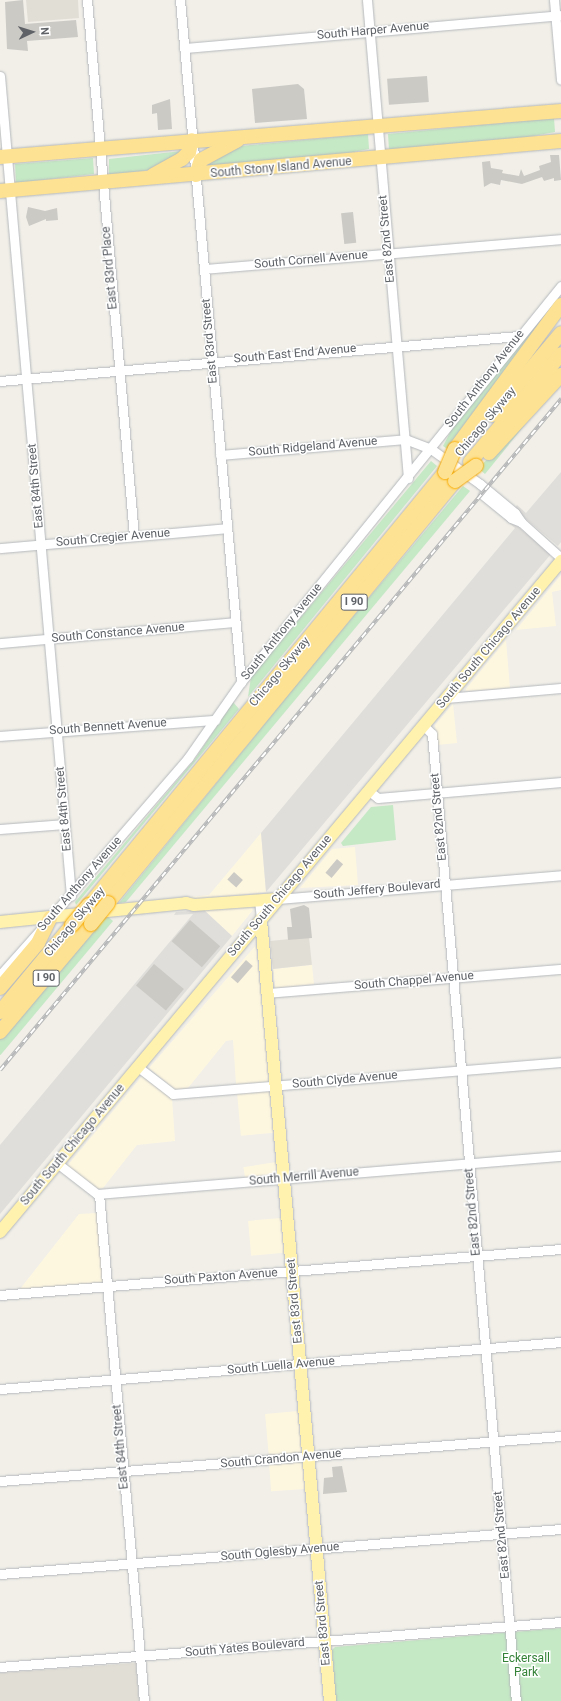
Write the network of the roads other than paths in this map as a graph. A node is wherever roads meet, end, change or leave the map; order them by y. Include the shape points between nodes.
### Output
1 (87, 0) edge
2 (180, 0) edge
3 (367, 0) edge
4 (554, 0) edge
5 (558, 16) edge
6 (370, 32) junction
7 (184, 48) junction
8 (0, 76) edge
9 (561, 80) edge
10 (561, 111) edge
11 (378, 126) junction
12 (248, 136) junction
13 (192, 140) junction
14 (561, 141) edge
15 (100, 148) junction
16 (4, 157) edge
17 (380, 160) junction
18 (196, 174) junction
19 (145, 179) junction
20 (103, 183) junction
21 (5, 191) edge
22 (561, 239) edge
23 (389, 253) junction
24 (204, 269) junction
25 (561, 289) edge
26 (561, 305) edge
27 (561, 333) edge
28 (519, 336) junction
29 (397, 345) junction
30 (561, 354) edge
31 (212, 362) junction
32 (119, 370) junction
33 (561, 375) edge
34 (27, 378) junction
35 (0, 381) edge
36 (405, 439) junction
37 (430, 449) junction
38 (220, 455) junction
39 (465, 458) junction
40 (450, 477) junction
41 (408, 478) junction
42 (227, 528) junction
43 (134, 536) junction
44 (41, 544) junction
45 (0, 548) edge
46 (561, 560) edge
47 (235, 622) junction
48 (49, 639) junction
49 (0, 643) edge
50 (240, 682) junction
51 (561, 688) edge
52 (446, 698) junction
53 (215, 720) junction
54 (424, 726) junction
55 (57, 731) junction
56 (0, 736) edge
57 (561, 782) edge
58 (369, 791) junction
59 (437, 792) junction
60 (65, 824) junction
61 (0, 829) edge
62 (561, 875) edge
63 (445, 885) junction
64 (72, 896) junction
65 (278, 899) junction
66 (259, 900) junction
67 (110, 908) junction
68 (50, 918) junction
69 (261, 920) junction
70 (0, 922) edge
71 (561, 968) edge
72 (0, 974) edge
73 (453, 977) junction
74 (0, 988) edge
75 (267, 993) junction
76 (0, 1012) edge
77 (0, 1032) edge
78 (561, 1062) edge
79 (138, 1066) junction
80 (461, 1070) junction
81 (276, 1086) junction
82 (561, 1156) edge
83 (57, 1163) junction
84 (469, 1163) junction
85 (284, 1179) junction
86 (99, 1194) junction
87 (0, 1232) edge
88 (561, 1249) edge
89 (477, 1256) junction
90 (292, 1272) junction
91 (107, 1286) junction
92 (0, 1295) edge
93 (561, 1342) edge
94 (485, 1349) junction
95 (300, 1364) junction
96 (115, 1380) junction
97 (0, 1389) edge
98 (561, 1436) edge
99 (493, 1442) junction
100 (308, 1457) junction
101 (123, 1472) junction
102 (0, 1481) edge
103 (561, 1529) edge
104 (502, 1534) junction
105 (317, 1549) junction
106 (132, 1564) junction
107 (0, 1574) edge
108 (561, 1622) edge
109 (510, 1626) junction
110 (325, 1641) junction
111 (140, 1656) junction
112 (0, 1667) edge
113 (144, 1701) edge
114 (330, 1701) edge
115 (516, 1701) edge

1 - 15 street, East 83rd Place
2 - 7 street, East 83rd Street
3 - 6 street, East 82nd Street
4 - 5 street
5 - 6 street, South Harper Avenue
5 - 9 street
6 - 7 street, South Harper Avenue
6 - 11 street, East 82nd Street
7 - 13 street, East 83rd Street
8 - 16 street, East 84th Street
10 - 11 highway
11 - 12 highway
11 - 17 street, East 82nd Street
12 - 13 highway
12 - 18 highway via 203,159
13 - 15 highway
13 - 18 street, East 83rd Street
13 - 19 highway via 189,152 182,159
14 - 17 highway, South Stony Island Avenue
15 - 16 highway
15 - 20 street, East 83rd Place
16 - 21 street, East 84th Street
17 - 18 highway, South Stony Island Avenue
17 - 23 street, East 82nd Street
18 - 19 highway, South Stony Island Avenue
18 - 24 street, East 83rd Street
19 - 20 highway, South Stony Island Avenue
20 - 21 highway, South Stony Island Avenue
20 - 32 street, East 83rd Place
21 - 34 street, East 84th Street
22 - 23 street, South Cornell Avenue
23 - 24 street, South Cornell Avenue
23 - 29 street, East 82nd Street
24 - 31 street, East 83rd Street
25 - 28 street, South Anthony Avenue
26 - 39 highway
27 - 39 highway, Chicago Skyway / I 90
28 - 29 street, South East End Avenue
28 - 37 street, South Anthony Avenue
29 - 31 street, South East End Avenue
29 - 36 street, East 82nd Street
30 - 39 highway, Chicago Skyway / I 90
31 - 32 street, South East End Avenue
31 - 38 street, East 83rd Street
32 - 34 street, South East End Avenue
32 - 43 street, East 83rd Place
33 - 39 highway
34 - 35 street, South East End Avenue
34 - 44 street, East 84th Street
36 - 37 street
36 - 38 street, South Ridgeland Avenue
36 - 41 street, East 82nd Street
37 - 41 street, South Anthony Avenue
37 - 46 street via 472,481 511,518 521,522
38 - 42 street, East 83rd Street
39 - 40 highway, Chicago Skyway / I 90, bridge
39 - 40 highway, bridge
40 - 67 highway, Chicago Skyway / I 90
40 - 76 highway, Chicago Skyway / I 90, bridge via 253,705
41 - 50 street, South Anthony Avenue
42 - 43 street, South Cregier Avenue
42 - 47 street, East 83rd Street
43 - 44 street, South Cregier Avenue
44 - 45 street, South Cregier Avenue
44 - 48 street, East 84th Street
46 - 52 main road, South South Chicago Avenue
47 - 48 street, South Constance Avenue
47 - 50 street, East 83rd Street
48 - 49 street, South Constance Avenue
48 - 55 street, East 84th Street
50 - 53 street, South Anthony Avenue
51 - 52 street
52 - 54 main road, South South Chicago Avenue
53 - 55 street, South Bennett Avenue
53 - 64 street, South Anthony Avenue via 188,758
54 - 58 main road, South South Chicago Avenue
54 - 59 street, East 82nd Street via 432,734
55 - 56 street, South Bennett Avenue
55 - 60 street, East 84th Street
57 - 59 street
58 - 59 street via 378,798
58 - 65 main road, South South Chicago Avenue
59 - 63 street, East 82nd Street
60 - 61 street
60 - 64 street, East 84th Street
62 - 63 street, South Jeffery Boulevard
63 - 65 street, South Jeffery Boulevard
63 - 73 street, East 82nd Street
64 - 68 street, South Anthony Avenue
65 - 66 main road, South Jeffery Boulevard
65 - 69 main road, South South Chicago Avenue
66 - 67 main road, South Jeffery Boulevard via 194,905 186,909 125,915
66 - 69 street, East 83rd Street
67 - 68 main road, South Jeffery Boulevard
67 - 77 highway, Chicago Skyway / I 90, bridge via 91,924
68 - 70 main road, South Jeffery Boulevard
68 - 72 street, South Anthony Avenue
68 - 74 highway via 38,943
69 - 75 main road, East 83rd Street
69 - 79 main road, South South Chicago Avenue
71 - 73 street, South Chappel Avenue
73 - 75 street, South Chappel Avenue
73 - 80 street, East 82nd Street
75 - 81 main road, East 83rd Street
78 - 80 street, South Clyde Avenue
79 - 81 street, South Clyde Avenue via 173,1094
79 - 83 main road, South South Chicago Avenue
80 - 81 street, South Clyde Avenue
80 - 84 street, East 82nd Street
81 - 85 main road, East 83rd Street
82 - 84 street, South Merrill Avenue
83 - 86 street
83 - 87 main road, South South Chicago Avenue
84 - 85 street, South Merrill Avenue
84 - 89 street, East 82nd Street
85 - 86 street, South Merrill Avenue
85 - 90 main road, East 83rd Street
86 - 91 street, East 84th Street
88 - 89 street, South Paxton Avenue
89 - 90 street, South Paxton Avenue
89 - 94 street, East 82nd Street
90 - 91 street, South Paxton Avenue
90 - 95 main road, East 83rd Street
91 - 92 street, South Paxton Avenue
91 - 96 street, East 84th Street
93 - 94 street, South Luella Avenue
94 - 95 street, South Luella Avenue
94 - 99 street, East 82nd Street
95 - 96 street, South Luella Avenue
95 - 100 main road, East 83rd Street
96 - 97 street, South Luella Avenue
96 - 101 street, East 84th Street
98 - 99 street, South Crandon Avenue
99 - 100 street, South Crandon Avenue
99 - 104 street, East 82nd Street
100 - 101 street, South Crandon Avenue
100 - 105 main road, East 83rd Street
101 - 102 street, South Crandon Avenue
101 - 106 street, East 84th Street
103 - 104 street, South Oglesby Avenue
104 - 105 street, South Oglesby Avenue
104 - 109 street, East 82nd Street
105 - 106 street, South Oglesby Avenue
105 - 110 main road, East 83rd Street
106 - 107 street, South Oglesby Avenue
106 - 111 street, East 84th Street
108 - 109 street, South Yates Boulevard
109 - 110 street, South Yates Boulevard
109 - 115 street, East 82nd Street
110 - 111 street, South Yates Boulevard
110 - 114 main road, East 83rd Street
111 - 112 street, South Yates Boulevard
111 - 113 street, East 84th Street

